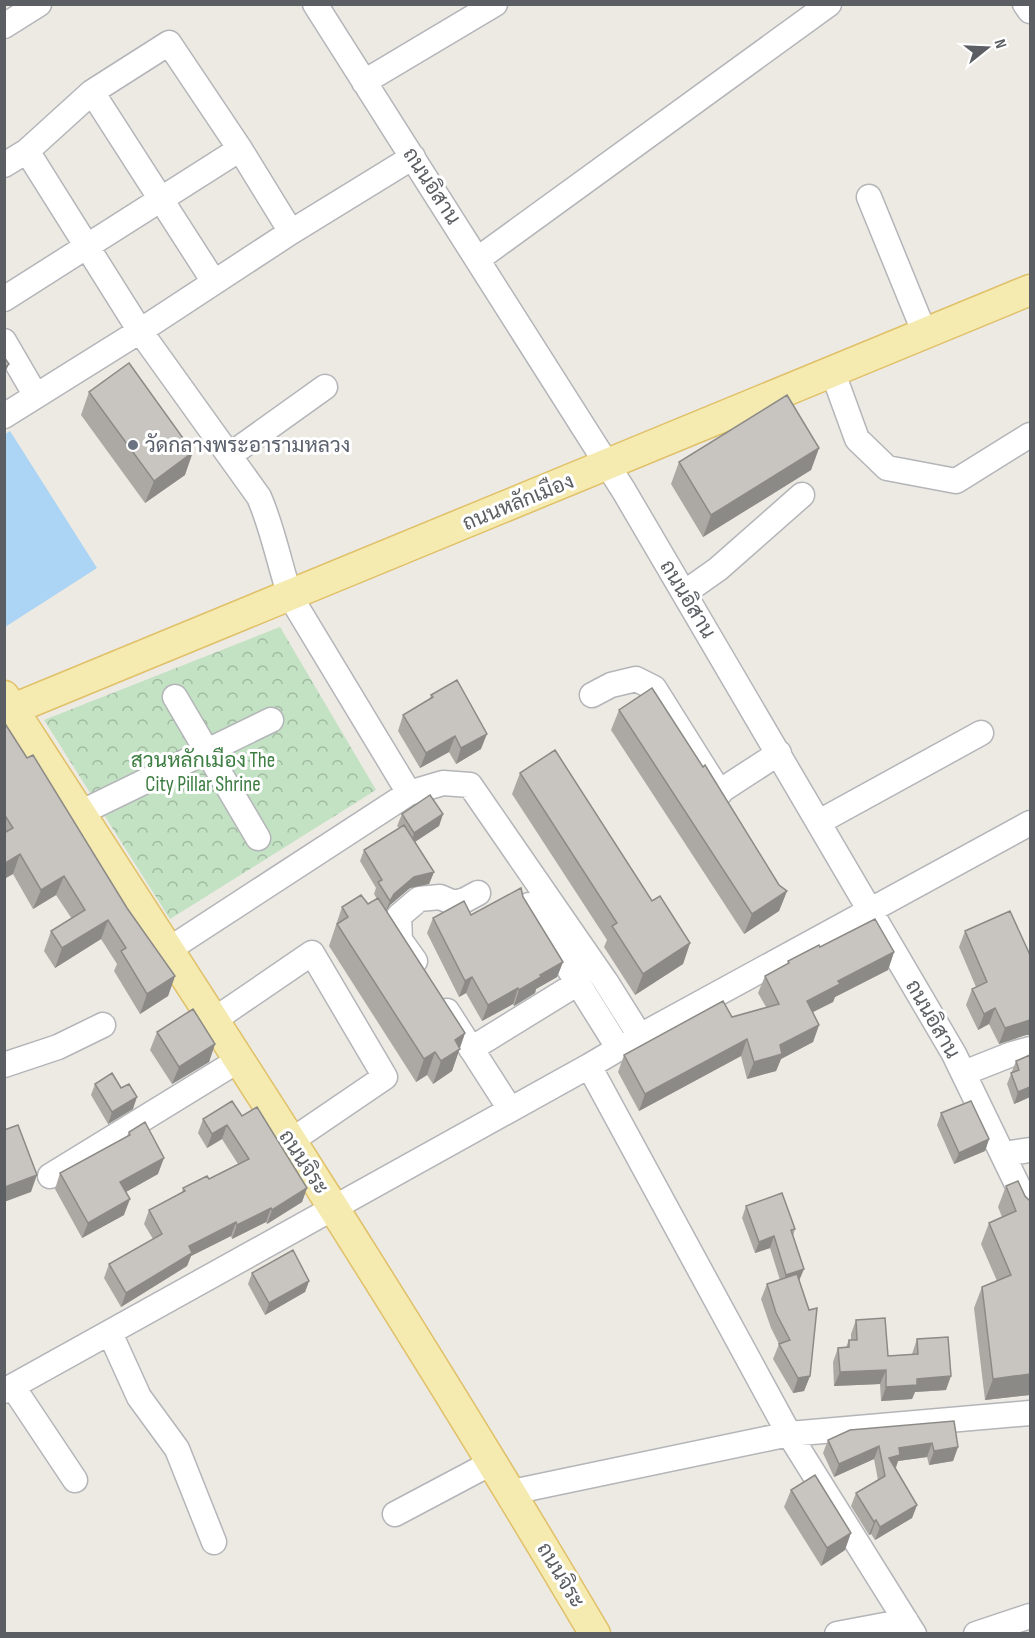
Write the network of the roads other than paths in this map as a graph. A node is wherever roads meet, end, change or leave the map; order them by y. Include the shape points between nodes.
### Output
1 (39, 4) edge
2 (315, 4) edge
3 (495, 4) edge
4 (830, 4) edge
5 (1025, 4) edge
6 (1030, 11) edge
7 (4, 26) edge
8 (364, 82) junction
9 (92, 92) junction
10 (240, 150) junction
11 (27, 151) junction
12 (413, 157) junction
13 (4, 165) edge
14 (869, 197) dead end
15 (162, 199) junction
16 (291, 232) junction
17 (86, 247) junction
18 (478, 259) junction
19 (214, 282) junction
20 (1030, 290) edge
21 (4, 299) edge
22 (140, 332) junction
23 (925, 334) junction
24 (4, 340) edge
25 (833, 373) junction
26 (325, 387) dead end
27 (36, 396) junction
28 (4, 416) edge
29 (1030, 435) edge
30 (230, 455) junction
31 (608, 465) junction
32 (802, 495) dead end
33 (684, 593) junction
34 (290, 596) junction
35 (592, 695) dead end
36 (175, 697) dead end
37 (7, 706) edge
38 (271, 720) dead end
39 (981, 733) dead end
40 (206, 752) junction
41 (779, 753) junction
42 (409, 793) junction
43 (80, 813) junction
44 (819, 822) junction
45 (1030, 823) edge
46 (258, 838) dead end
47 (478, 893) dead end
48 (529, 905) edge
49 (871, 910) junction
50 (168, 950) junction
51 (578, 983) junction
52 (214, 1020) junction
53 (103, 1024) dead end
54 (640, 1036) junction
55 (471, 1049) junction
56 (619, 1049) junction
57 (1030, 1049) edge
58 (238, 1060) junction
59 (4, 1065) edge
60 (589, 1066) junction
61 (964, 1073) junction
62 (510, 1109) junction
63 (291, 1141) junction
64 (1030, 1150) edge
65 (1003, 1154) junction
66 (50, 1176) dead end
67 (334, 1209) junction
68 (1030, 1211) edge
69 (110, 1333) junction
70 (9, 1389) edge
71 (1030, 1413) edge
72 (789, 1434) junction
73 (493, 1462) junction
74 (75, 1480) dead end
75 (512, 1492) junction
76 (395, 1514) dead end
77 (214, 1542) dead end
78 (1030, 1616) edge
79 (910, 1627) edge
80 (595, 1634) edge
81 (837, 1634) edge
82 (976, 1634) edge

1 - 7 street
2 - 8 street, ถนนอิสาน
3 - 8 street
4 - 18 street
5 - 6 street
8 - 12 street, ถนนอิสาน
9 - 10 street via 169,43
9 - 11 street
9 - 15 street
10 - 15 street
10 - 16 street
11 - 13 street
11 - 17 street
12 - 16 street
12 - 18 street, ถนนอิสาน
14 - 23 street
15 - 17 street
15 - 19 street
16 - 19 street
17 - 21 street
17 - 22 street
18 - 31 street, ถนนอิสาน
19 - 22 street
20 - 23 main road, ถนนหลักเมือง
22 - 27 street
22 - 30 street
23 - 25 main road, ถนนหลักเมือง
24 - 27 street
25 - 29 street via 857,439 887,468 956,481
25 - 31 main road, ถนนหลักเมือง
26 - 30 street
27 - 28 street
30 - 34 street via 259,497
31 - 33 street, ถนนอิสาน
31 - 34 main road, ถนนหลักเมือง
32 - 33 street via 718,569
33 - 41 street, ถนนอิสาน
34 - 37 main road, ถนนหลักเมือง
34 - 42 street
35 - 41 street via 636,679 654,688 725,801
36 - 40 street
37 - 43 main road, ถนนจิระ
38 - 40 street
39 - 44 street
40 - 43 street
40 - 46 street
41 - 44 street, ถนนอิสาน
42 - 50 street
42 - 54 street via 443,783 470,785
43 - 50 main road, ถนนจิระ
44 - 49 street, ถนนอิสาน
45 - 49 street
47 - 55 street via 454,903 440,897 419,899 399,916 400,940
48 - 51 street
49 - 54 street
49 - 61 street, ถนนอิสาน
50 - 52 main road, ถนนจิระ
51 - 55 street
51 - 56 street
52 - 58 main road, ถนนจิระ
52 - 63 street via 312,953 385,1077
53 - 59 street via 58,1047
54 - 56 street
55 - 62 street
56 - 60 street
57 - 61 street
58 - 63 main road, ถนนจิระ
58 - 66 street
60 - 62 street
60 - 72 street
61 - 65 street, ถนนอิสาน
62 - 67 street
63 - 67 main road, ถนนจิระ
64 - 65 street
65 - 68 street, ถนนอิสาน
67 - 69 street
67 - 73 main road, ถนนจิระ
69 - 70 street
69 - 77 street via 139,1397 177,1449
70 - 74 street
71 - 72 street
72 - 75 street
72 - 79 street
73 - 75 main road, ถนนจิระ
73 - 76 street
75 - 80 main road, ถนนจิระ
78 - 82 street
79 - 81 street

